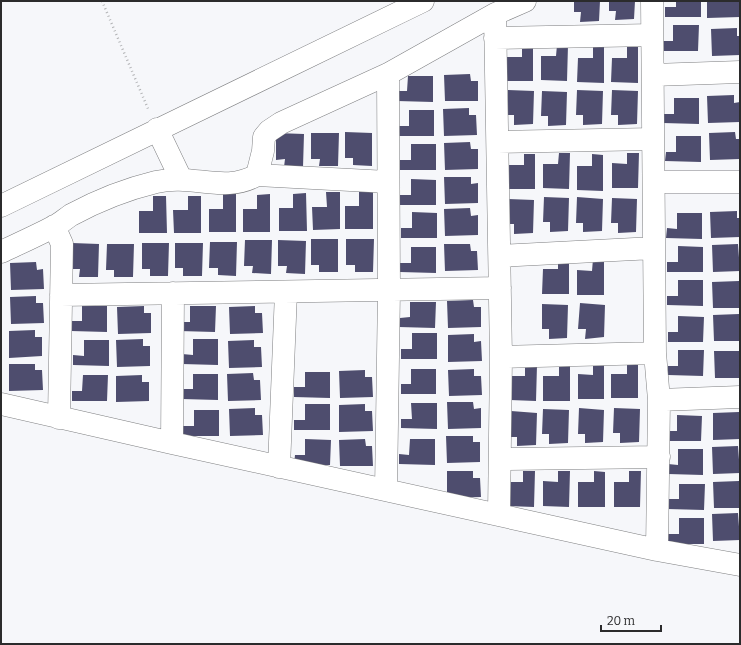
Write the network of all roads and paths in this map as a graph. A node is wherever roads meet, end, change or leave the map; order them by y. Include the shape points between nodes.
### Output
1 (102, 1) edge
2 (423, 1) edge
3 (525, 1) edge
4 (652, 1) edge
5 (495, 14) junction
6 (652, 36) junction
7 (495, 38) junction
8 (740, 72) edge
9 (388, 74) junction
10 (653, 76) junction
11 (157, 129) junction
12 (653, 139) junction
13 (498, 142) junction
14 (257, 175) junction
15 (182, 179) junction
16 (388, 182) junction
17 (654, 182) junction
18 (740, 182) edge
19 (1, 206) edge
20 (54, 226) junction
21 (654, 248) junction
22 (1, 252) edge
23 (500, 256) junction
24 (500, 288) junction
25 (389, 290) junction
26 (286, 292) junction
27 (173, 293) junction
28 (61, 295) junction
29 (655, 353) junction
30 (501, 357) junction
31 (740, 397) edge
32 (659, 400) junction
33 (1, 404) edge
34 (59, 418) junction
35 (172, 443) junction
36 (659, 457) junction
37 (500, 459) junction
38 (279, 466) junction
39 (386, 489) junction
40 (499, 515) junction
41 (657, 550) junction
42 (740, 565) edge

1 - 11 path
2 - 11 street
3 - 5 street
4 - 6 street
5 - 7 street
5 - 9 street
6 - 7 street
6 - 10 street
7 - 13 street
8 - 10 street
9 - 14 street via 269,130 264,137
9 - 16 street
10 - 12 street
11 - 15 street
11 - 19 street
12 - 13 street
12 - 17 street
13 - 23 street
14 - 15 street via 236,184
14 - 16 street
15 - 20 street via 158,182 126,191 71,215
16 - 25 street
17 - 18 street
17 - 21 street
20 - 22 street
20 - 28 street via 62,244
21 - 23 street
21 - 29 street
23 - 24 street
24 - 25 street
24 - 30 street
25 - 26 street
25 - 39 street
26 - 27 street
26 - 38 street
27 - 28 street
27 - 35 street
28 - 34 street
29 - 30 street
29 - 32 street
30 - 37 street
31 - 32 street
32 - 36 street
33 - 34 street
34 - 35 street
35 - 38 street
36 - 37 street
36 - 41 street
37 - 40 street
38 - 39 street
39 - 40 street
40 - 41 street
41 - 42 street

